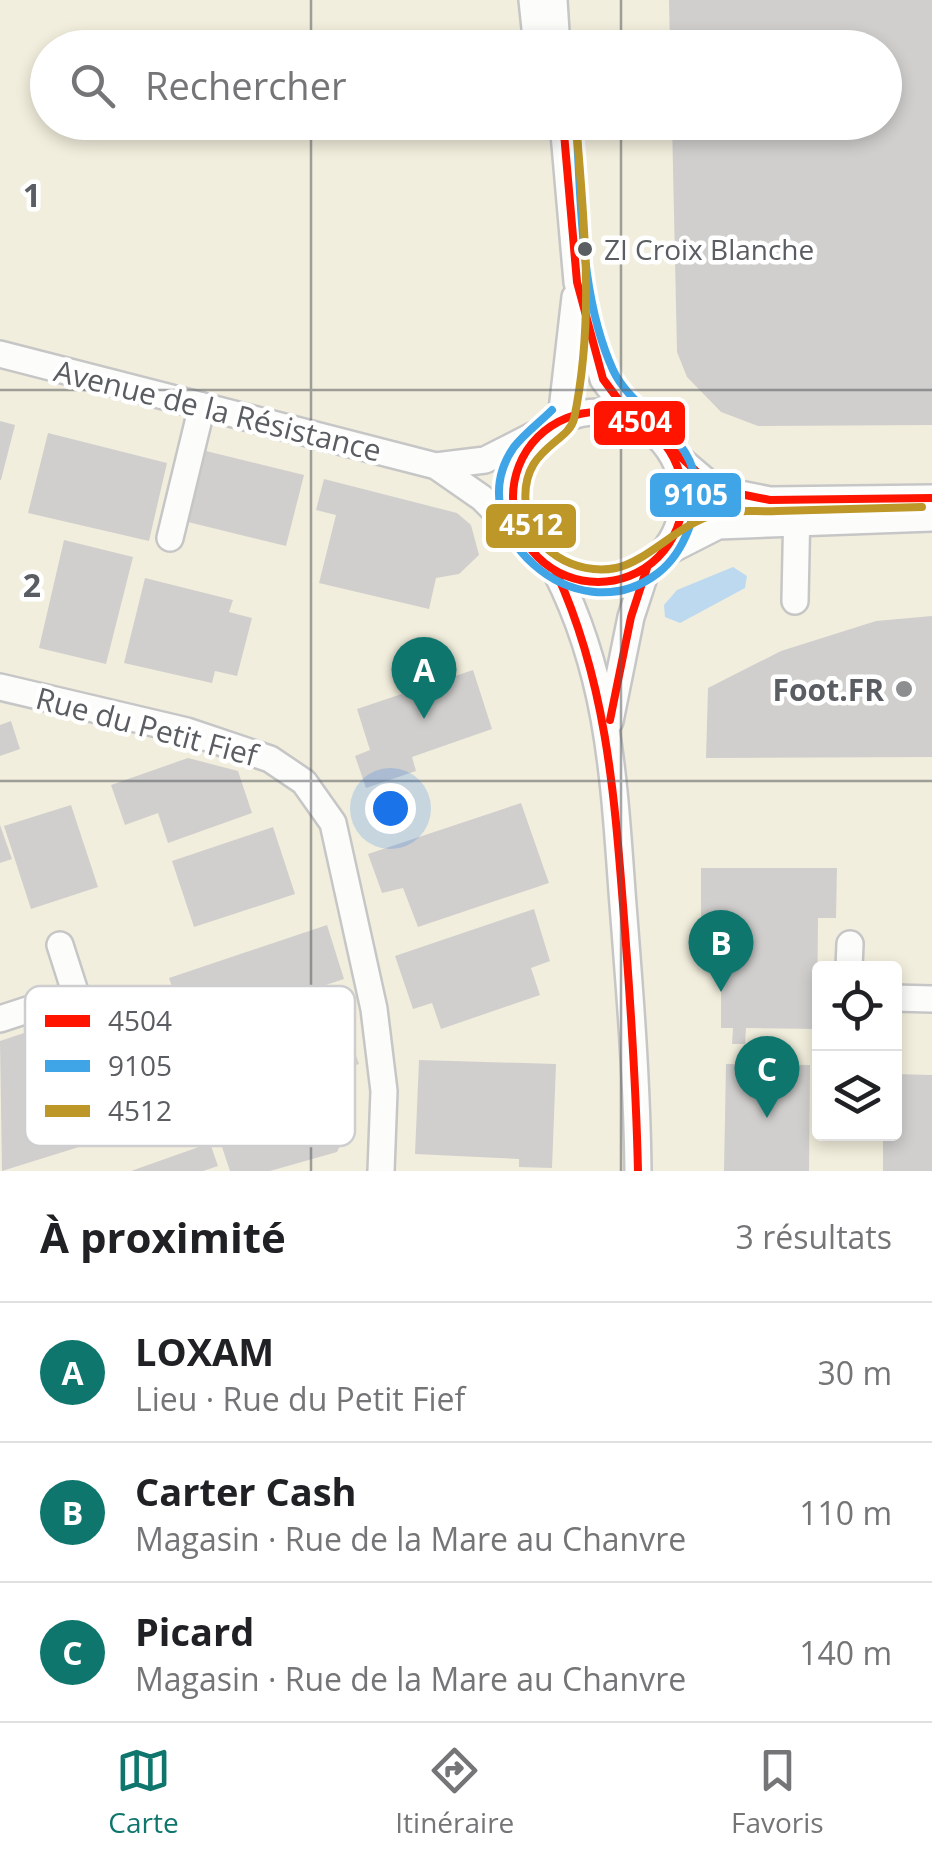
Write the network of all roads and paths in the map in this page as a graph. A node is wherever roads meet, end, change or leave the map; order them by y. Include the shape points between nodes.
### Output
1 (532, 0) edge
2 (554, 0) edge
3 (534, 30) edge
4 (556, 30) edge
5 (564, 140) edge
6 (577, 282) junction
7 (0, 354) edge
8 (202, 406) junction
9 (632, 418) junction
10 (552, 425) junction
11 (671, 452) junction
12 (436, 466) junction
13 (932, 498) edge
14 (797, 510) junction
15 (932, 518) edge
16 (170, 538) dead end
17 (522, 538) junction
18 (654, 561) junction
19 (556, 572) junction
20 (795, 601) dead end
21 (0, 687) edge
22 (609, 726) junction
23 (60, 945) dead end
24 (73, 986) edge
25 (902, 998) edge
26 (932, 999) edge
27 (25, 1011) edge
28 (0, 1020) edge
29 (381, 1171) edge
30 (638, 1171) edge

1 - 3 street
2 - 4 street
5 - 6 street
6 - 9 street via 603,379
6 - 10 street
7 - 8 street, Avenue de la Résistance
8 - 12 street, Avenue de la Résistance
8 - 16 street
9 - 10 street via 594,411
9 - 11 street
10 - 12 street via 485,460
10 - 17 street via 523,455 512,484
11 - 14 street via 715,488
11 - 18 street via 683,482 682,516
12 - 17 street
13 - 14 street
14 - 15 street
14 - 18 street via 718,526
14 - 20 street
17 - 19 street
18 - 19 street via 621,580 591,582
18 - 22 street via 631,617
19 - 22 street via 581,621
21 - 29 street, Rue du Petit Fief via 186,732 270,759 304,782 333,823 374,1009 384,1091
22 - 30 street
23 - 24 street
25 - 26 street
27 - 28 street

